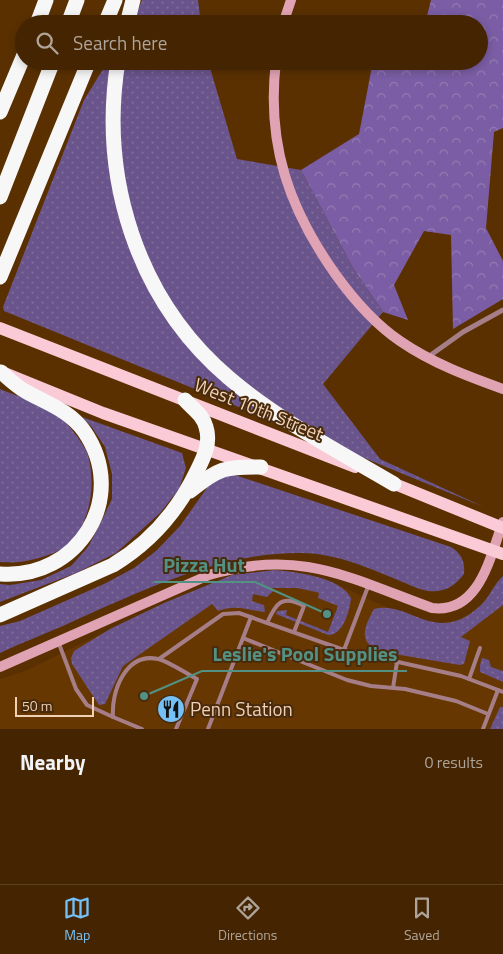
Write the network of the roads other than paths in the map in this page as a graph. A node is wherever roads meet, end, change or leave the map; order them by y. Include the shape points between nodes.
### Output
1 (46, 0) edge
2 (77, 0) edge
3 (115, 0) edge
4 (133, 0) edge
5 (291, 0) edge
6 (40, 15) edge
7 (71, 15) edge
8 (109, 15) edge
9 (129, 15) edge
10 (286, 15) edge
11 (18, 70) edge
12 (49, 70) edge
13 (85, 70) edge
14 (117, 70) edge
15 (275, 70) edge
16 (0, 112) edge
17 (0, 197) edge
18 (0, 276) edge
19 (503, 310) edge
20 (0, 328) edge
21 (427, 358) junction
22 (0, 372) edge
23 (503, 390) edge
24 (185, 400) junction
25 (206, 449) junction
26 (261, 468) junction
27 (394, 484) junction
28 (186, 494) junction
29 (501, 528) edge
30 (498, 552) edge
31 (0, 574) edge
32 (370, 584) junction
33 (0, 615) edge
34 (251, 617) junction
35 (267, 623) junction
36 (294, 632) junction
37 (243, 638) junction
38 (58, 641) junction
39 (480, 648) dead end
40 (344, 650) junction
41 (159, 659) junction
42 (397, 662) junction
43 (0, 667) edge
44 (469, 679) junction
45 (393, 688) junction
46 (498, 690) junction
47 (503, 692) edge
48 (488, 714) junction
49 (113, 717) junction
50 (142, 729) edge
51 (176, 729) edge
52 (208, 729) edge
53 (483, 729) edge

1 - 6 highway
2 - 7 highway
3 - 8 highway
4 - 9 highway
5 - 10 street
11 - 16 highway
12 - 17 highway
13 - 18 highway
14 - 27 highway via 112,108 117,183 139,254 162,300 192,341 229,378 280,416
15 - 21 street via 273,106 282,169 311,238 340,281 376,322
19 - 21 street via 463,332
20 - 24 main road, West 10th Street
21 - 23 street
22 - 25 main road
22 - 31 highway via 22,390 63,410 83,429 98,458 102,491 97,514 85,537 67,555 30,573
24 - 25 highway via 204,423 208,436
24 - 27 main road, West 10th Street
25 - 26 main road
25 - 28 highway
26 - 28 highway via 226,468 212,474
26 - 30 main road
27 - 29 main road, West 10th Street
28 - 33 highway via 157,531 130,555
29 - 30 street
30 - 32 street via 476,589 462,602 446,608 432,608
32 - 38 street via 310,566 242,566 209,575
32 - 40 lane
34 - 35 lane
34 - 37 lane
34 - 41 lane via 239,613 223,614
35 - 36 lane
35 - 36 lane via 274,607 294,600 304,606
36 - 40 lane
37 - 45 lane via 347,680
37 - 52 lane
38 - 43 street
38 - 49 lane via 76,689 87,705
39 - 44 lane
40 - 42 lane
41 - 49 lane via 140,659 125,670 112,703
41 - 51 lane via 197,679
42 - 44 lane
42 - 45 lane
44 - 46 lane
45 - 48 lane via 456,702
46 - 47 lane
46 - 48 lane
48 - 53 lane
49 - 50 lane

